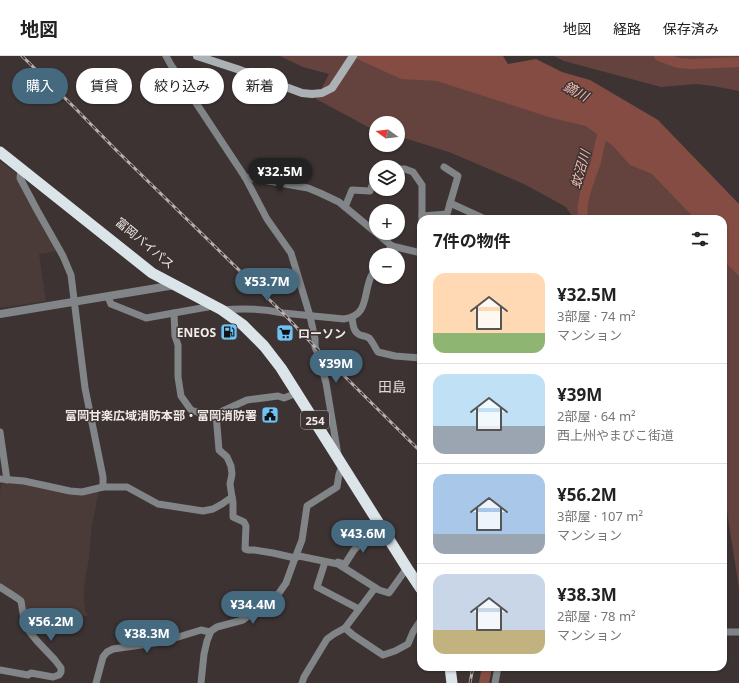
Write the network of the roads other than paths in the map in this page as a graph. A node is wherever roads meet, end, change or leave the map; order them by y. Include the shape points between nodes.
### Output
1 (166, 56) edge
2 (197, 56) edge
3 (353, 56) edge
4 (0, 143) edge
5 (0, 152) edge
6 (444, 167) dead end
7 (21, 169) junction
8 (405, 169) edge
9 (245, 177) junction
10 (369, 191) edge
11 (450, 202) junction
12 (345, 207) junction
13 (422, 215) edge
14 (439, 215) edge
15 (477, 215) edge
16 (392, 246) joint
17 (417, 252) edge
18 (369, 282) edge
19 (175, 285) junction
20 (108, 297) junction
21 (74, 302) junction
22 (218, 308) junction
23 (174, 313) junction
24 (0, 314) edge
25 (310, 316) junction
26 (352, 318) junction
27 (417, 358) edge
28 (297, 393) junction
29 (216, 414) junction
30 (0, 432) edge
31 (340, 461) junction
32 (4, 480) edge
33 (103, 487) junction
34 (232, 497) junction
35 (380, 524) junction
36 (294, 558) junction
37 (326, 562) junction
38 (336, 564) junction
39 (407, 568) junction
40 (417, 583) edge
41 (0, 587) edge
42 (375, 588) junction
43 (359, 609) junction
44 (417, 626) edge
45 (345, 628) junction
46 (210, 632) junction
47 (727, 632) edge
48 (739, 632) edge
49 (0, 670) edge
50 (450, 671) edge
51 (497, 671) edge
52 (28, 675) junction
53 (26, 683) edge
54 (96, 683) edge
55 (201, 683) edge
56 (302, 683) edge
57 (452, 683) edge
58 (495, 683) edge

1 - 9 street
2 - 3 main road via 302,93 312,94 332,88
4 - 19 highway, 富岡バイパス / 254 via 156,267
5 - 7 highway, 富岡バイパス / 254
6 - 11 street via 458,176
7 - 19 highway, 富岡バイパス / 254 via 152,273
7 - 21 street via 20,178 71,275
8 - 13 street via 413,172 422,185
9 - 12 street via 308,188
9 - 25 street via 267,219 291,253
10 - 12 street via 352,190
11 - 14 street via 447,214
11 - 15 street
12 - 16 street
16 - 17 street
18 - 26 street via 362,309
19 - 20 street
19 - 22 highway, 254
20 - 21 street
20 - 23 street via 111,304 146,318
21 - 24 street
21 - 33 street
22 - 23 street
22 - 25 street
22 - 28 highway, 254 via 243,326 264,346
23 - 29 street via 181,396 191,410
25 - 26 street
25 - 31 street via 315,347 326,383
26 - 27 street via 356,333 373,342 378,352
28 - 29 street via 284,398 278,396 247,400
28 - 31 highway, 254
29 - 34 street via 219,450 227,457 231,466
30 - 32 street
31 - 35 highway, 254
31 - 36 street via 337,487 307,506 302,540
32 - 33 street via 24,481 82,492
33 - 34 street via 126,487 158,504 203,510 213,509
34 - 36 street via 233,517 244,522 246,526 245,549
35 - 38 street via 354,550 345,564
35 - 39 highway, 254
36 - 37 street via 299,556
36 - 46 street via 279,594 243,620 217,627
37 - 38 street
37 - 43 street via 317,587
38 - 42 street
39 - 40 highway, 254
39 - 42 street via 389,592
41 - 52 street via 21,602 24,619 30,631 61,668 55,677 31,673
42 - 43 street
43 - 45 street
44 - 45 street via 408,644 383,655
45 - 56 street via 327,639
46 - 54 street via 201,630 162,642 113,649 103,657
46 - 55 street via 204,654
47 - 48 street
49 - 52 street
50 - 57 highway
51 - 58 street
52 - 53 street

